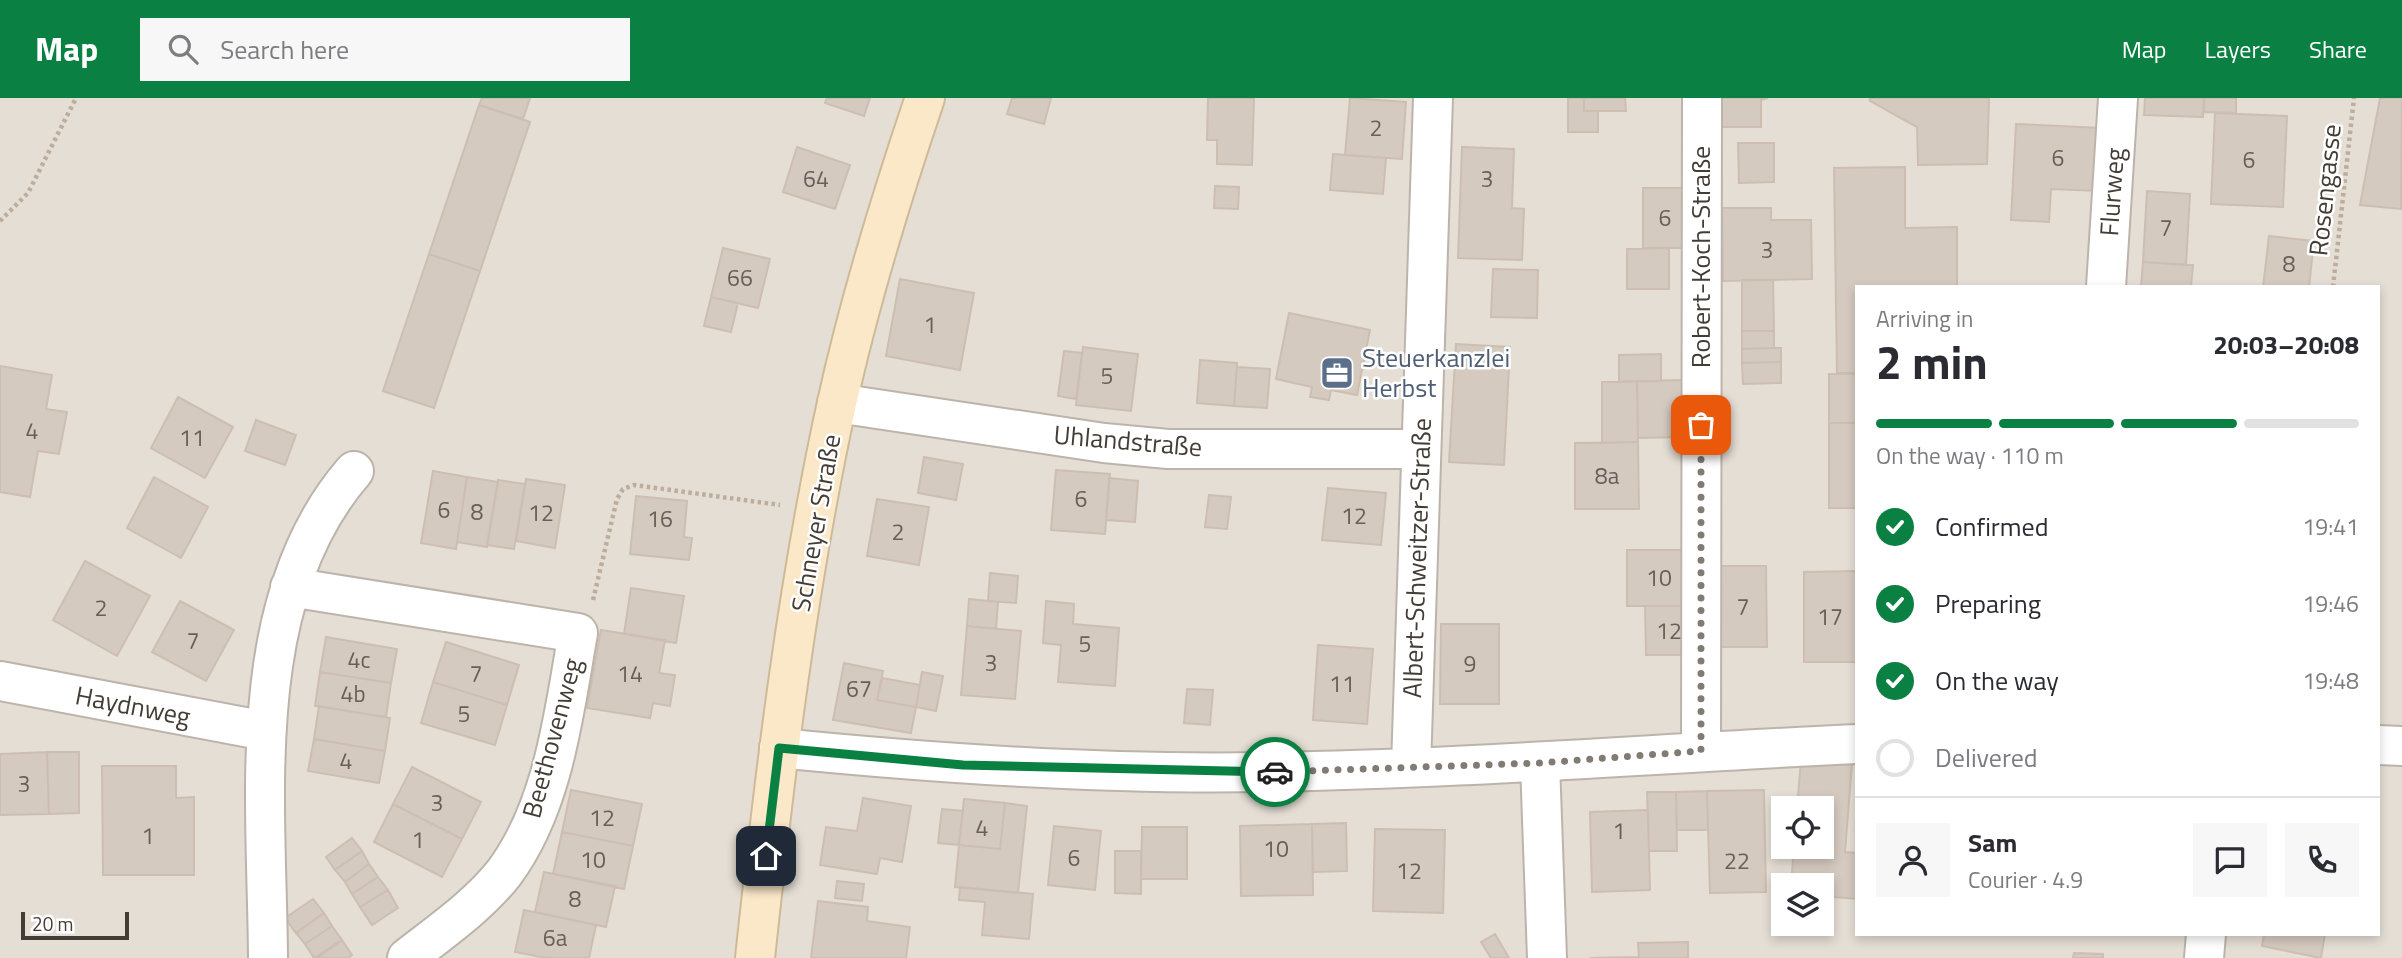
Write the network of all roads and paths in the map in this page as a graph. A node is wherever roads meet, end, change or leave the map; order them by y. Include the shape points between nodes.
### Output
1 (76, 98) edge
2 (925, 98) edge
3 (1433, 98) edge
4 (1702, 98) edge
5 (2118, 98) edge
6 (2354, 98) edge
7 (0, 221) edge
8 (2106, 285) edge
9 (2333, 285) edge
10 (837, 402) junction
11 (1420, 449) junction
12 (354, 471) dead end
13 (816, 510) junction
14 (290, 587) junction
15 (578, 633) junction
16 (0, 681) edge
17 (266, 731) junction
18 (1855, 744) edge
19 (2380, 745) edge
20 (2402, 746) edge
21 (779, 748) junction
22 (1701, 751) junction
23 (1540, 763) junction
24 (1411, 767) junction
25 (2206, 936) edge
26 (268, 958) edge
27 (407, 958) edge
28 (755, 958) edge
29 (1547, 958) edge
30 (2204, 958) edge

1 - 7 path via 28,193
2 - 10 street, Schneyer Straße via 870,272
3 - 11 street, Albert-Schweitzer-Straße
4 - 22 street, Robert-Koch-Straße
5 - 8 street, Flurweg
6 - 9 path, Rosengasse
10 - 11 street, Uhlandstraße via 1168,449
10 - 13 street, Schneyer Straße
11 - 24 street, Albert-Schweitzer-Straße
12 - 14 street via 313,528
13 - 15 path via 634,485 622,489 591,605
13 - 21 street, Schneyer Straße
14 - 15 street, Beethovenweg
14 - 17 street via 267,701
15 - 27 street, Beethovenweg via 543,794 520,848 481,897
16 - 17 street, Haydnweg
17 - 26 street
18 - 22 street
19 - 20 street
21 - 24 street via 963,765 1088,769 1264,772
21 - 28 street, Schneyer Straße
22 - 23 street
23 - 24 street
23 - 29 street
25 - 30 street

